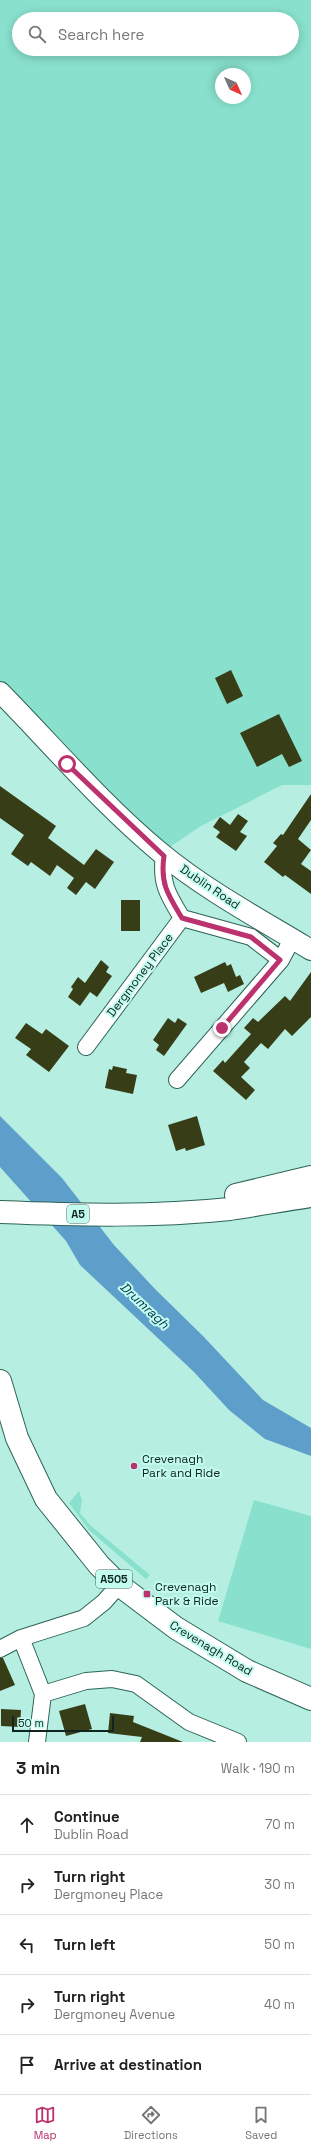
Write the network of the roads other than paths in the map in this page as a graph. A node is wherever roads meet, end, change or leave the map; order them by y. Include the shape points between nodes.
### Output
1 (0, 692) edge
2 (164, 856) junction
3 (182, 918) junction
4 (292, 939) junction
5 (311, 950) edge
6 (280, 960) junction
7 (86, 1047) dead end
8 (177, 1080) dead end
9 (311, 1177) edge
10 (311, 1196) edge
11 (163, 1213) junction
12 (10, 1215) edge
13 (0, 1381) edge
14 (119, 1585) junction
15 (21, 1638) junction
16 (0, 1649) edge
17 (43, 1694) junction
18 (311, 1699) edge
19 (37, 1742) edge
20 (238, 1742) edge

1 - 2 street, Dublin Road via 97,794
2 - 3 street via 164,887
2 - 4 street, Dublin Road via 255,918
3 - 6 street via 251,937
3 - 7 street, Dergmoney Place
4 - 5 street, Dublin Road
4 - 6 street
6 - 8 street
9 - 11 highway
10 - 11 highway, A5 via 229,1209
11 - 12 highway, A5
13 - 14 highway, Crevenagh Road / A505 via 17,1438 46,1500
14 - 15 street via 104,1602 84,1618
14 - 18 highway, Crevenagh Road / A505 via 176,1628 247,1671
15 - 16 street
15 - 17 street
17 - 19 street
17 - 20 street via 86,1681 112,1679 136,1684 188,1722

